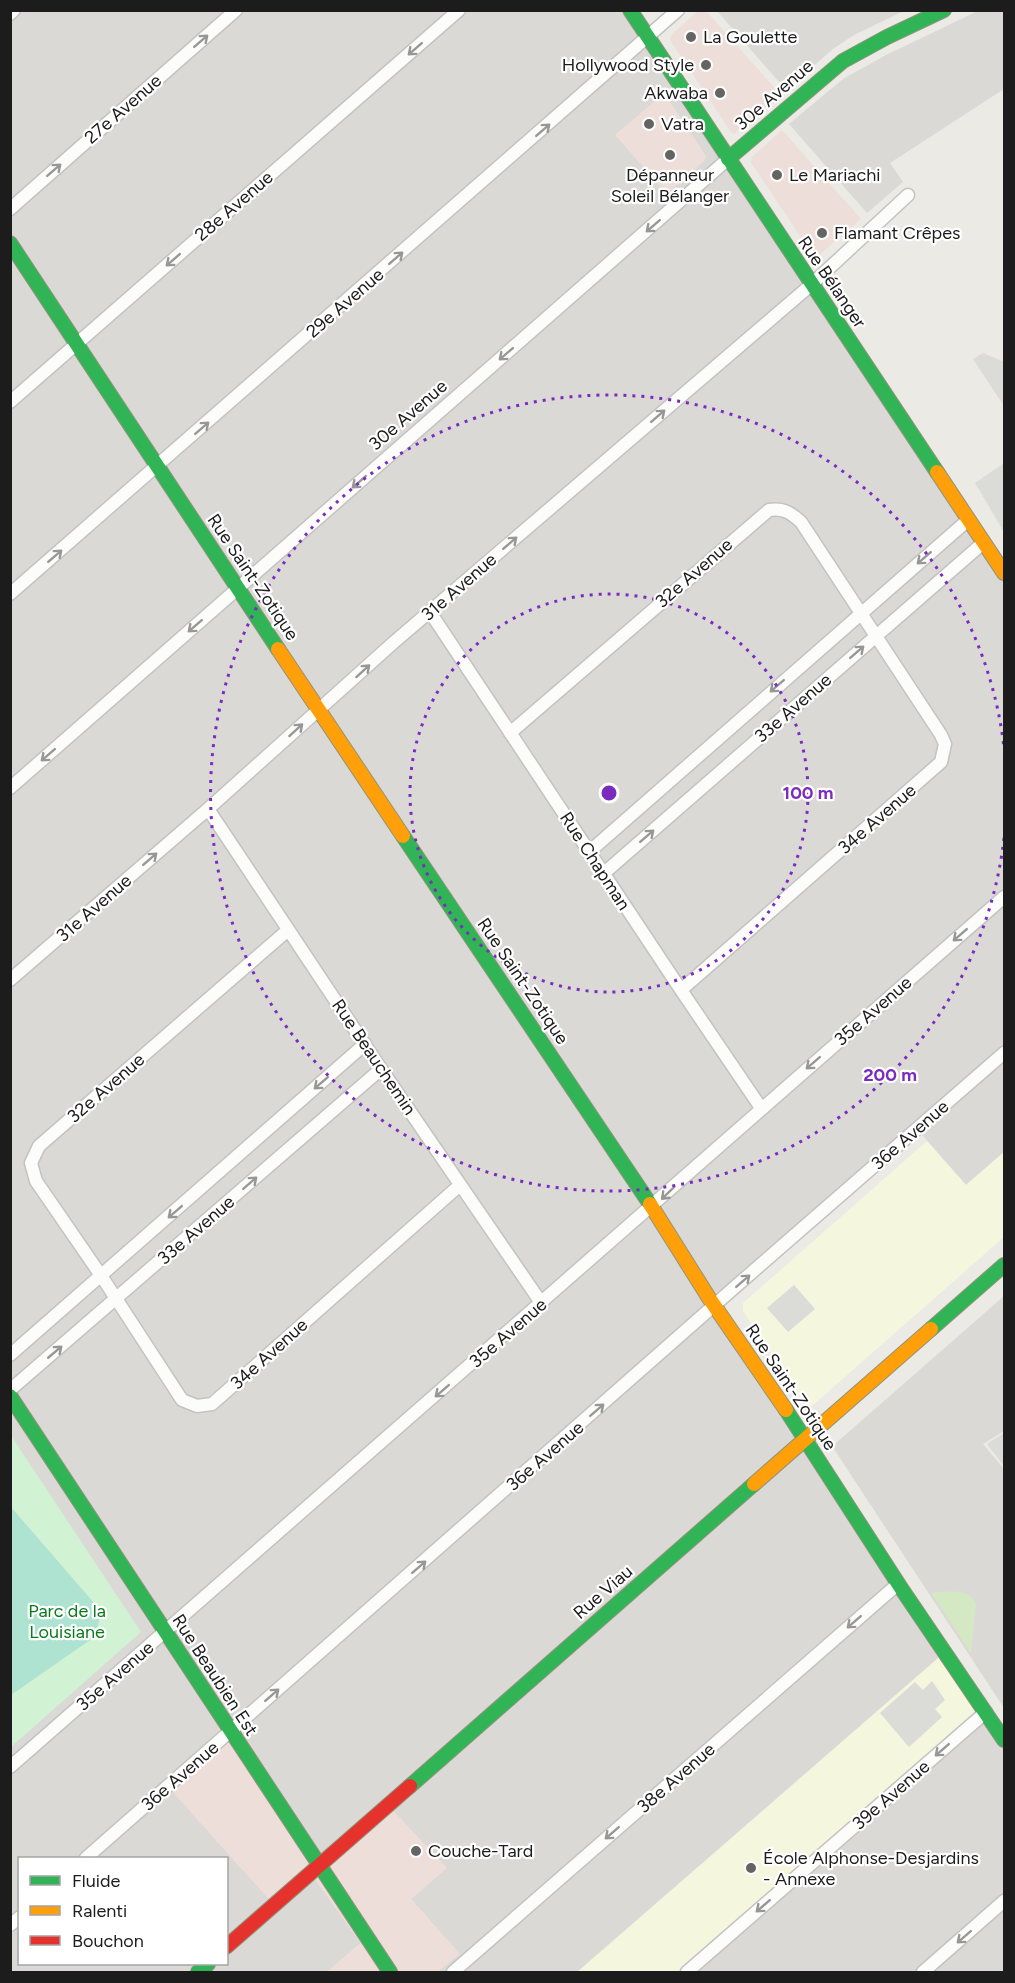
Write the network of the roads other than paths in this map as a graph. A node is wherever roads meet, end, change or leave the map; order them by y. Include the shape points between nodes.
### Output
1 (15, 10) edge
2 (236, 10) edge
3 (459, 10) edge
4 (630, 10) edge
5 (678, 10) edge
6 (944, 10) edge
7 (10, 14) edge
8 (648, 38) junction
9 (728, 159) junction
10 (908, 195) dead end
11 (10, 208) edge
12 (10, 243) edge
13 (812, 284) junction
14 (77, 344) junction
15 (10, 402) edge
16 (158, 466) junction
17 (968, 520) junction
18 (983, 543) junction
19 (1005, 573) edge
20 (239, 588) junction
21 (10, 594) edge
22 (430, 612) junction
23 (861, 612) junction
24 (876, 635) junction
25 (319, 710) junction
26 (510, 733) junction
27 (10, 788) edge
28 (208, 809) junction
29 (589, 852) junction
30 (603, 874) junction
31 (1005, 897) edge
32 (288, 930) junction
33 (10, 980) edge
34 (681, 990) junction
35 (365, 1044) junction
36 (1005, 1053) edge
37 (381, 1069) junction
38 (761, 1108) junction
39 (460, 1185) junction
40 (652, 1207) junction
41 (1005, 1265) edge
42 (102, 1276) junction
43 (116, 1300) junction
44 (542, 1304) junction
45 (715, 1306) junction
46 (10, 1355) edge
47 (10, 1390) edge
48 (10, 1396) edge
49 (805, 1440) junction
50 (898, 1584) junction
51 (165, 1631) junction
52 (986, 1712) junction
53 (230, 1732) junction
54 (1005, 1740) edge
55 (10, 1767) edge
56 (87, 1857) edge
57 (318, 1865) junction
58 (1005, 1901) edge
59 (228, 1945) edge
60 (390, 1972) edge
61 (453, 1972) edge
62 (687, 1972) edge
63 (923, 1972) edge

1 - 7 street
11 -> 2 street, 27e Avenue
3 -> 14 street, 28e Avenue
4 - 8 street, Rue Bélanger
5 - 8 street, 29e Avenue
6 - 9 street, 30e Avenue via 872,44 831,70
8 - 9 street, Rue Bélanger
16 -> 8 street, 29e Avenue
9 - 13 street, Rue Bélanger
9 -> 20 street, 30e Avenue
10 - 13 street, 31e Avenue
12 - 14 street, Rue Saint-Zotique
13 - 17 street, Rue Bélanger
22 -> 13 street, 31e Avenue
14 - 15 street, 28e Avenue
14 - 16 street, Rue Saint-Zotique
16 - 20 street, Rue Saint-Zotique
21 -> 16 street, 29e Avenue
17 - 18 street, Rue Bélanger
17 -> 23 street, 33e Avenue
18 - 19 street, Rue Bélanger
18 - 24 street, 33e Avenue
20 - 25 street, Rue Saint-Zotique
20 -> 27 street, 30e Avenue
25 -> 22 street, 31e Avenue
22 - 26 street, Rue Chapman
23 - 24 street, 34e Avenue
23 - 26 street, 32e Avenue via 801,522 781,508 769,510
23 -> 29 street, 33e Avenue
30 -> 24 street, 33e Avenue
24 - 34 street, 34e Avenue via 941,735 945,744 941,762
28 -> 25 street, 31e Avenue
25 - 40 street, Rue Saint-Zotique
26 - 29 street, Rue Chapman
28 - 32 street, Rue Beauchemin
33 -> 28 street, 31e Avenue
29 - 30 street, Rue Chapman
30 - 34 street, Rue Chapman
31 -> 38 street, 35e Avenue
32 - 35 street, Rue Beauchemin
32 - 42 street, 32e Avenue via 39,1146 31,1163 36,1181
34 - 38 street, Rue Chapman
35 - 37 street, Rue Beauchemin
35 -> 42 street, 33e Avenue
45 -> 36 street, 36e Avenue
37 - 39 street, Rue Beauchemin
43 -> 37 street, 33e Avenue
38 -> 40 street, 35e Avenue
39 - 43 street, 34e Avenue via 212,1404 196,1406 182,1400
39 - 44 street, Rue Beauchemin
40 - 44 street, 35e Avenue
40 - 45 street, Rue Saint-Zotique
41 - 49 street, Rue Viau
42 - 43 street, 34e Avenue
42 - 46 street, 33e Avenue
47 -> 43 street, 33e Avenue
44 -> 51 street, 35e Avenue
45 - 49 street, Rue Saint-Zotique
53 -> 45 street, 36e Avenue
48 - 51 street, Rue Beaubien Est
49 - 50 street, Rue Saint-Zotique
49 - 57 street, Rue Viau
50 - 52 street, Rue Saint-Zotique
50 -> 61 street, 38e Avenue
51 - 53 street, Rue Beaubien Est
51 - 55 street, 35e Avenue
52 - 54 street, Rue Saint-Zotique
52 -> 62 street, 39e Avenue
53 - 56 street, 36e Avenue
53 - 57 street, Rue Beaubien Est
57 - 59 street, Rue Viau
57 - 60 street, Rue Beaubien Est
58 -> 63 street

